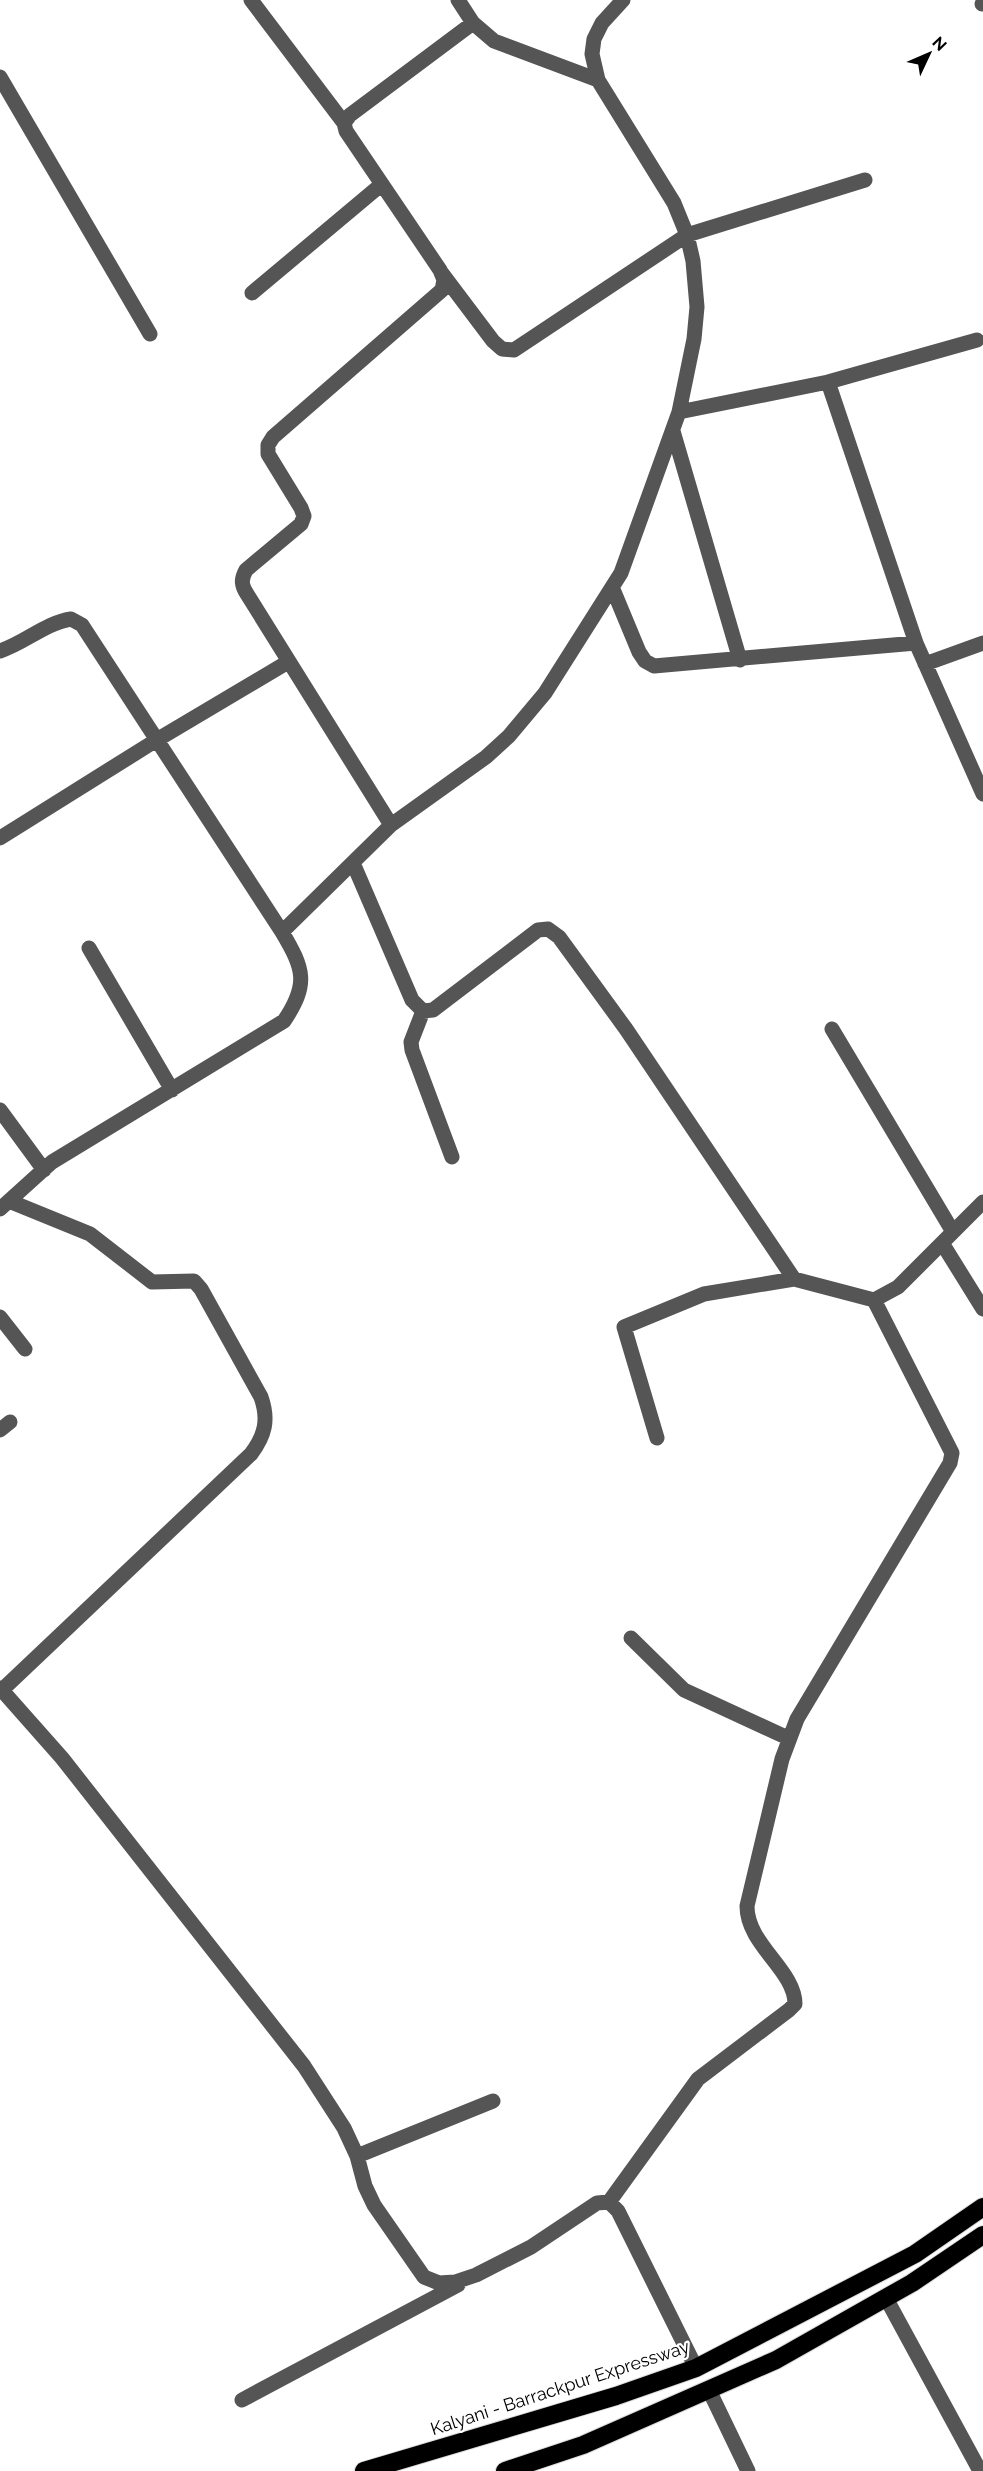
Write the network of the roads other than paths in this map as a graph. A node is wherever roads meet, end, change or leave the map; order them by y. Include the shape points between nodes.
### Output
1 (250, 0) edge
2 (458, 0) edge
3 (623, 0) edge
4 (473, 23) junction
5 (0, 77) edge
6 (598, 80) junction
7 (344, 123) junction
8 (865, 180) dead end
9 (382, 184) junction
10 (687, 235) junction
11 (440, 270) junction
12 (252, 293) dead end
13 (150, 334) dead end
14 (977, 340) dead end
15 (828, 382) junction
16 (679, 412) junction
17 (673, 431) junction
18 (612, 587) junction
19 (916, 643) junction
20 (983, 643) edge
21 (0, 651) edge
22 (740, 660) junction
23 (288, 662) junction
24 (925, 664) junction
25 (155, 741) junction
26 (983, 794) edge
27 (391, 825) junction
28 (0, 838) edge
29 (353, 863) junction
30 (282, 932) junction
31 (88, 948) dead end
32 (423, 1011) junction
33 (832, 1029) dead end
34 (172, 1090) junction
35 (0, 1110) edge
36 (452, 1157) dead end
37 (44, 1170) junction
38 (983, 1202) edge
39 (4, 1205) edge
40 (953, 1232) junction
41 (942, 1243) junction
42 (794, 1279) junction
43 (874, 1300) junction
44 (983, 1309) edge
45 (0, 1317) edge
46 (25, 1349) dead end
47 (657, 1438) dead end
48 (631, 1638) dead end
49 (1, 1689) edge
50 (788, 1738) junction
51 (493, 2101) dead end
52 (357, 2156) junction
53 (609, 2202) junction
54 (983, 2207) edge
55 (983, 2235) edge
56 (902, 2260) junction
57 (476, 2275) junction
58 (912, 2283) junction
59 (886, 2298) junction
60 (696, 2368) junction
61 (709, 2390) junction
62 (242, 2400) dead end
63 (364, 2471) edge
64 (505, 2471) edge
65 (748, 2471) edge
66 (980, 2471) edge

1 - 7 street
2 - 4 street
3 - 6 street via 602,23 594,39 592,54
4 - 6 street via 494,41
4 - 7 street
5 - 13 street
6 - 10 street via 669,195
7 - 9 street via 346,132
8 - 10 street
9 - 11 street
9 - 12 street
10 - 11 street via 514,350 502,349 493,341
10 - 16 street via 697,307
11 - 23 street via 442,290 273,436 268,445 268,454 303,516 301,524 242,577 243,587
14 - 15 street
15 - 16 street
15 - 19 street
16 - 17 street
17 - 18 street via 621,573
17 - 22 street
18 - 22 street via 645,661 654,666
18 - 27 street via 545,693 509,736
19 - 22 street
19 - 24 street
20 - 24 street
21 - 25 street via 56,621 71,618 93,639
23 - 25 street
23 - 27 street
24 - 26 street
25 - 28 street
25 - 30 street
27 - 29 street
29 - 30 street
29 - 32 street via 412,1000
30 - 34 street via 299,960 302,979 296,1003 284,1021
31 - 34 street
32 - 36 street via 411,1042 412,1050
32 - 42 street via 433,1010 538,930 548,929 559,937 626,1029
33 - 40 street
34 - 37 street
35 - 37 street
37 - 39 street
38 - 40 street
39 - 49 street via 90,1234 152,1282 194,1281 261,1397 266,1426 251,1455
40 - 41 street
41 - 43 street via 898,1287
41 - 44 street
42 - 43 street
42 - 47 street via 704,1294 624,1327
43 - 50 street via 952,1453 950,1463
45 - 46 street
48 - 50 street via 684,1690
49 - 52 street via 62,1758 298,2057 344,2128
50 - 53 street via 747,1917 752,1931 792,1989 795,2004 698,2079
51 - 52 street
52 - 57 street via 374,2205 424,2277 439,2283
53 - 57 street via 597,2203 531,2247
53 - 60 street via 618,2211
54 - 56 highway, Kalyani - Barrackpur Expressway
55 - 58 highway
56 - 58 highway
56 - 60 highway, Kalyani - Barrackpur Expressway
57 - 62 street
58 - 59 highway
59 - 61 highway via 776,2360
59 - 66 street
60 - 63 highway, Kalyani - Barrackpur Expressway via 616,2396
61 - 64 highway via 583,2445
61 - 65 street

